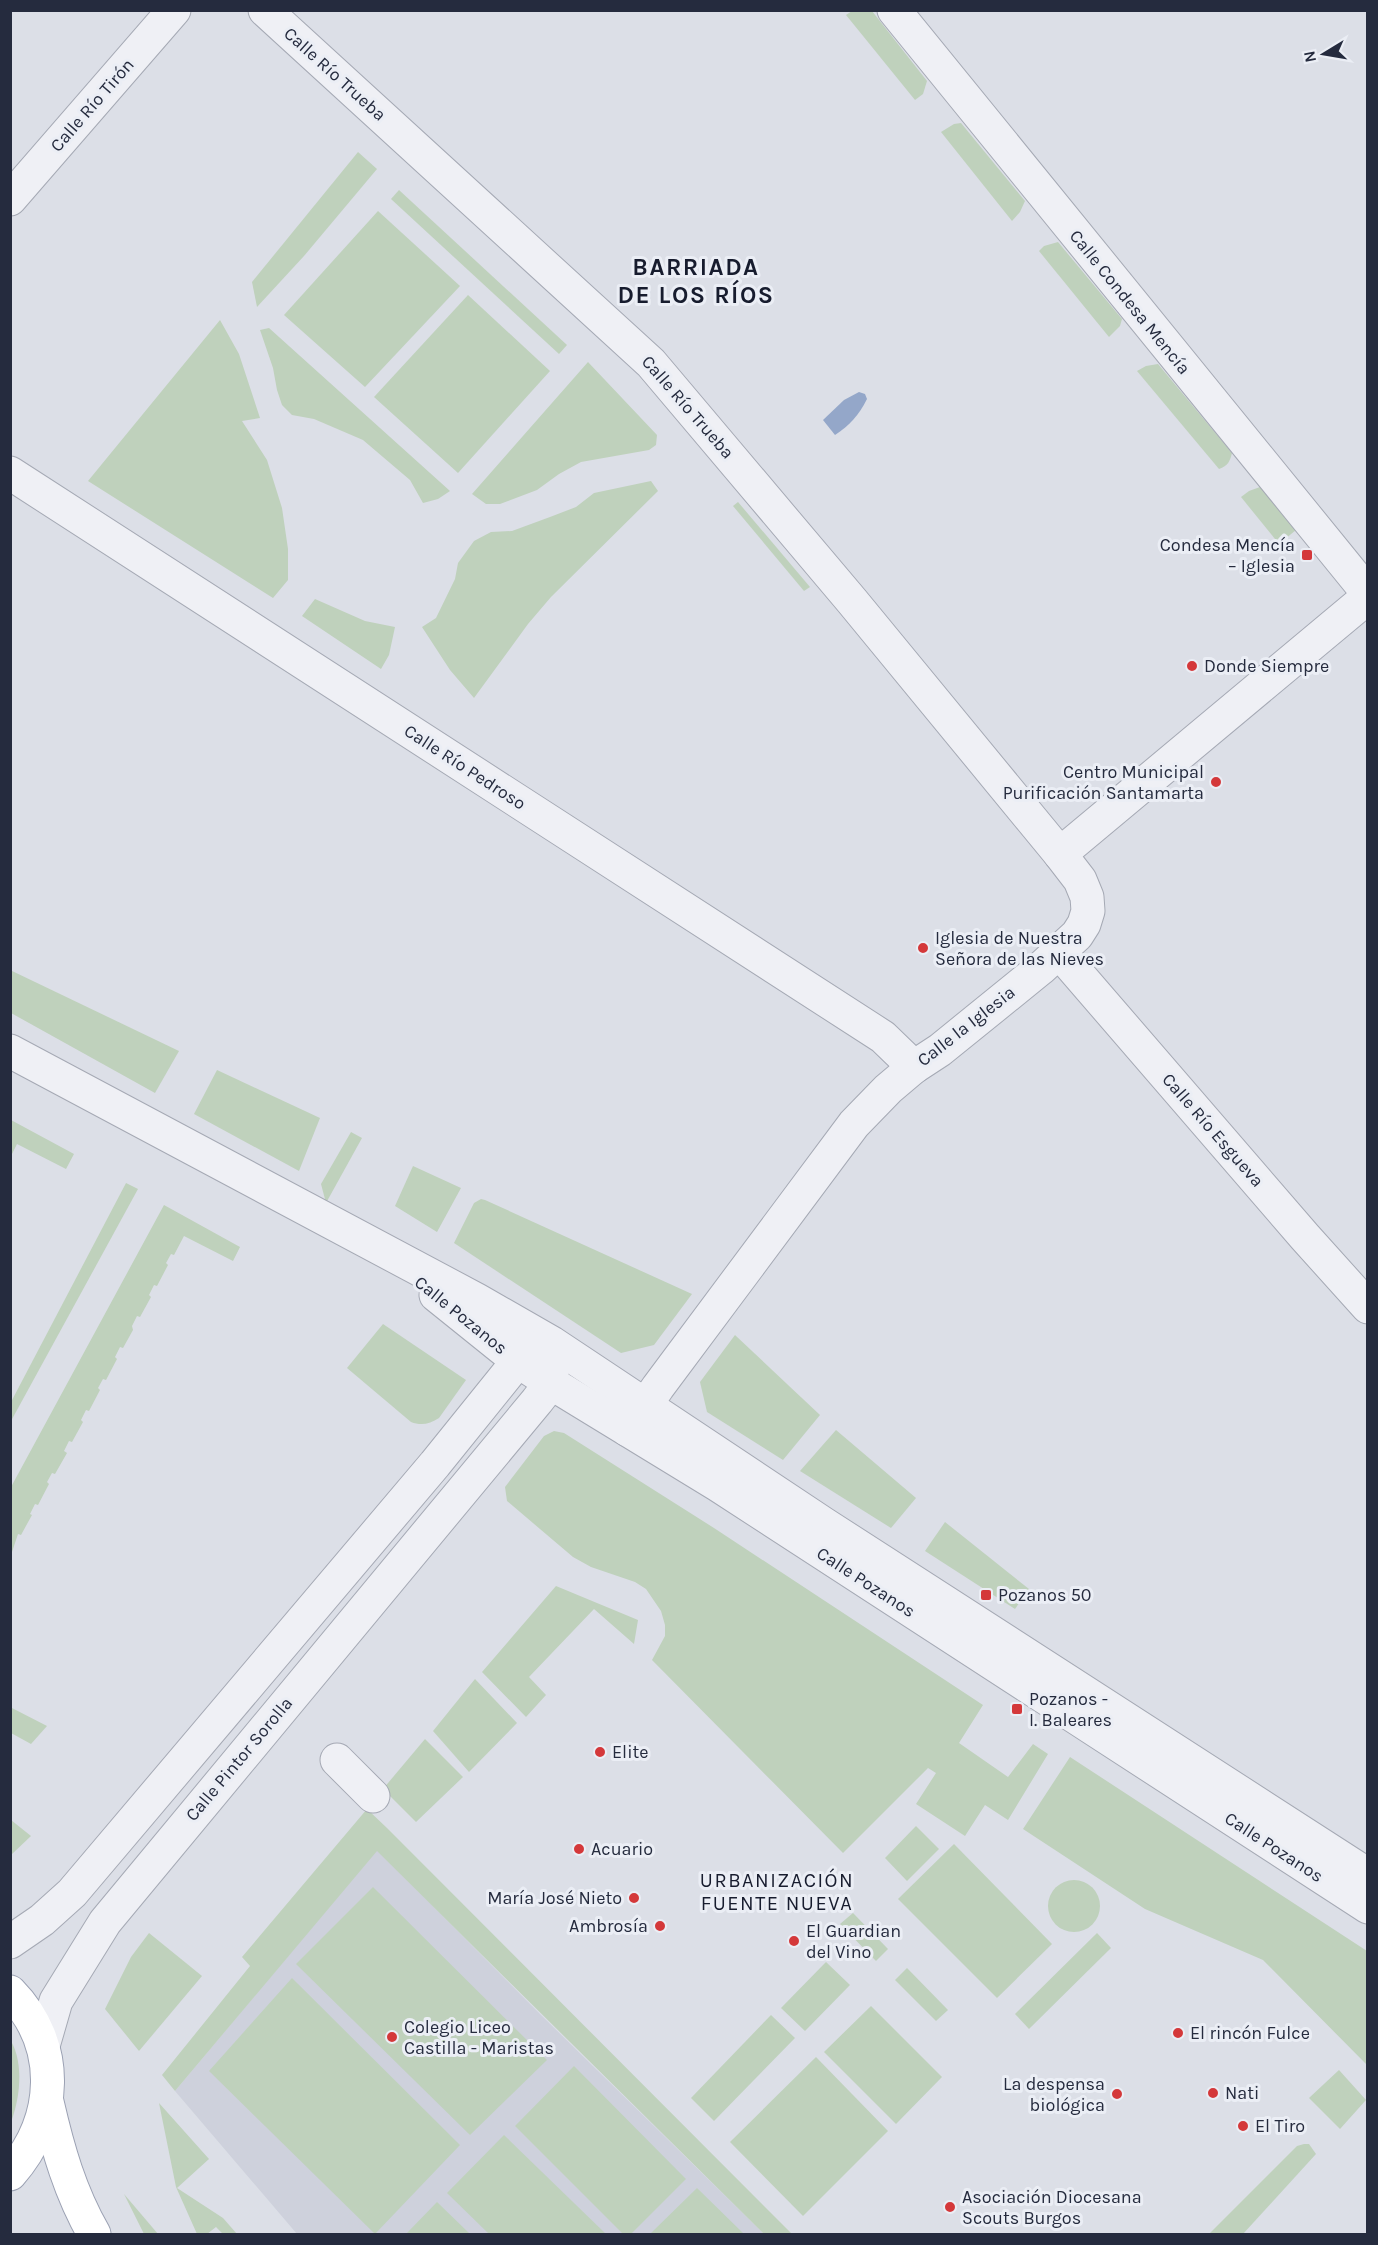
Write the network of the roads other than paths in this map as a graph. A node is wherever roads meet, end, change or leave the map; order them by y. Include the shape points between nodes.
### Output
1 (174, 10) edge
2 (265, 10) edge
3 (894, 10) edge
4 (16, 180) edge
5 (10, 473) edge
6 (1368, 595) edge
7 (1060, 854) junction
8 (1059, 952) junction
9 (10, 1051) edge
10 (914, 1067) junction
11 (374, 1245) junction
12 (1368, 1307) edge
13 (552, 1343) junction
14 (518, 1361) junction
15 (551, 1383) junction
16 (637, 1417) junction
17 (435, 1464) junction
18 (465, 1490) junction
19 (337, 1760) dead end
20 (373, 1796) dead end
21 (1368, 1875) edge
22 (1368, 1907) edge
23 (10, 1942) edge
24 (10, 1992) edge
25 (43, 2046) junction
26 (47, 2101) junction
27 (10, 2174) edge
28 (94, 2235) edge

1 - 4 street, Calle Río Tirón
2 - 7 street, Calle Río Trueba via 651,363
3 - 6 street, Calle Condesa Mencía
5 - 10 street, Calle Río Pedroso via 883,1037
6 - 7 street
7 - 8 street, Calle la Iglesia via 1080,880 1088,911 1077,935
8 - 10 street, Calle la Iglesia
8 - 12 street, Calle Río Esgueva
9 - 11 street, Calle Pozanos
10 - 16 street, Calle la Iglesia via 854,1124
11 - 13 street, Calle Pozanos
11 - 14 street, Calle Pozanos
13 - 14 street via 532,1349
13 - 15 street
13 - 16 street, Calle Pozanos
14 - 15 street, Calle Pozanos
14 - 17 street
15 - 16 street, Calle Pozanos
15 - 18 street, Calle Pintor Sorolla
16 - 21 street, Calle Pozanos via 824,1524
16 - 22 street, Calle Pozanos via 718,1485
17 - 18 street
17 - 23 street via 72,1893
18 - 25 street, Calle Pintor Sorolla via 105,1922 56,2001
19 - 20 street
24 - 25 main road via 22,2004
25 - 26 main road via 48,2073
26 - 27 main road via 38,2133
26 - 28 main road via 58,2153 79,2209

